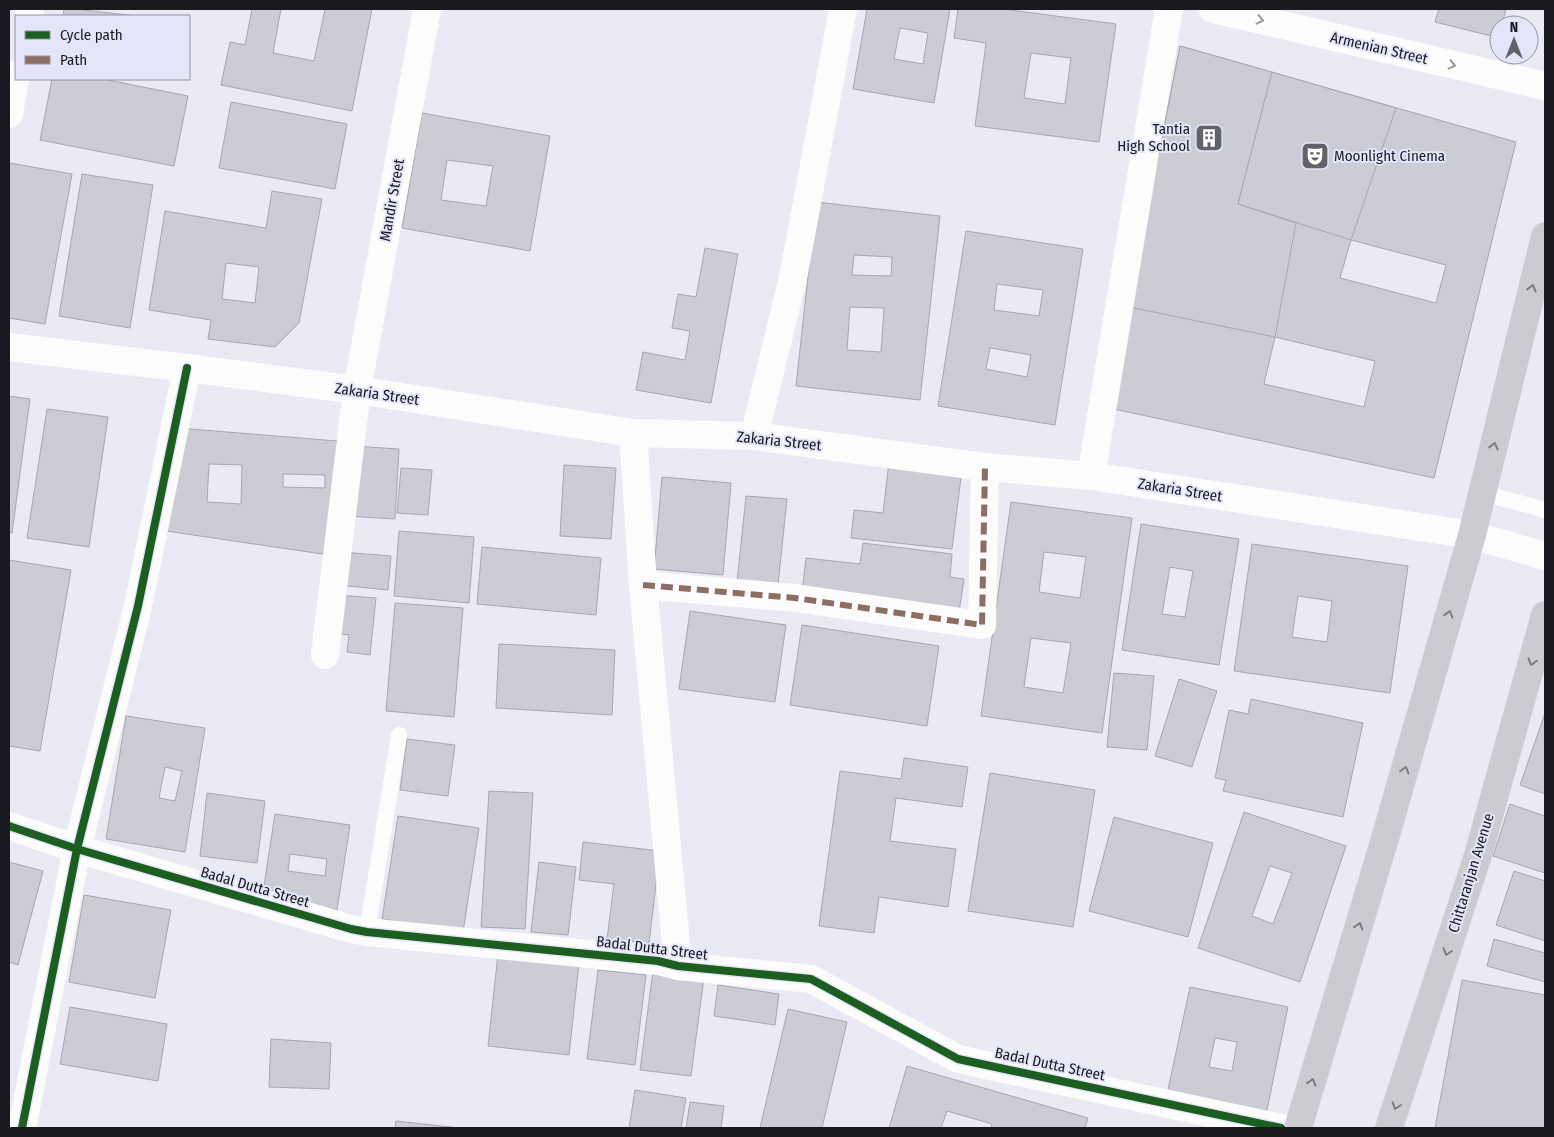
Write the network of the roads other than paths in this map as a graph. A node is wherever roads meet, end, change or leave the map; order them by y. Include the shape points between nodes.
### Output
1 (427, 9) edge
2 (843, 9) edge
3 (1169, 9) edge
4 (1213, 9) edge
5 (15, 80) edge
6 (1545, 86) edge
7 (9, 114) edge
8 (1545, 236) edge
9 (9, 346) edge
10 (187, 368) junction
11 (357, 390) junction
12 (633, 433) junction
13 (754, 436) junction
14 (985, 467) junction
15 (1091, 476) junction
16 (1482, 493) junction
17 (1545, 510) edge
18 (1472, 535) junction
19 (1545, 556) edge
20 (643, 585) junction
21 (1545, 615) edge
22 (324, 656) dead end
23 (399, 736) dead end
24 (9, 826) edge
25 (77, 849) junction
26 (367, 932) junction
27 (678, 966) junction
28 (22, 1128) edge
29 (1281, 1128) edge
30 (1298, 1128) edge
31 (1389, 1128) edge

1 - 11 street, Mandir Street
2 - 13 street via 793,278
3 - 15 street
4 -> 6 street, Armenian Street
5 - 7 street
16 -> 8 main road
9 - 10 street, Zakaria Street
10 - 11 street, Zakaria Street
10 - 25 street via 138,606
11 - 12 street, Zakaria Street
11 - 22 street, Mandir Street
12 - 13 street, Zakaria Street
12 - 20 street
13 - 14 street, Zakaria Street
14 - 15 street, Zakaria Street
14 - 20 street via 982,625 795,598
15 - 18 street, Zakaria Street
16 - 17 lane
16 - 18 main road
18 - 19 street, Zakaria Street
30 -> 18 main road
20 - 27 street
21 -> 31 main road, Chittaranjan Avenue via 1478,856
23 - 26 lane
24 - 25 street, Badal Dutta Street
25 - 26 street, Badal Dutta Street
25 - 28 street
26 - 27 street, Badal Dutta Street via 658,961
27 - 29 street, Badal Dutta Street via 811,979 958,1058

